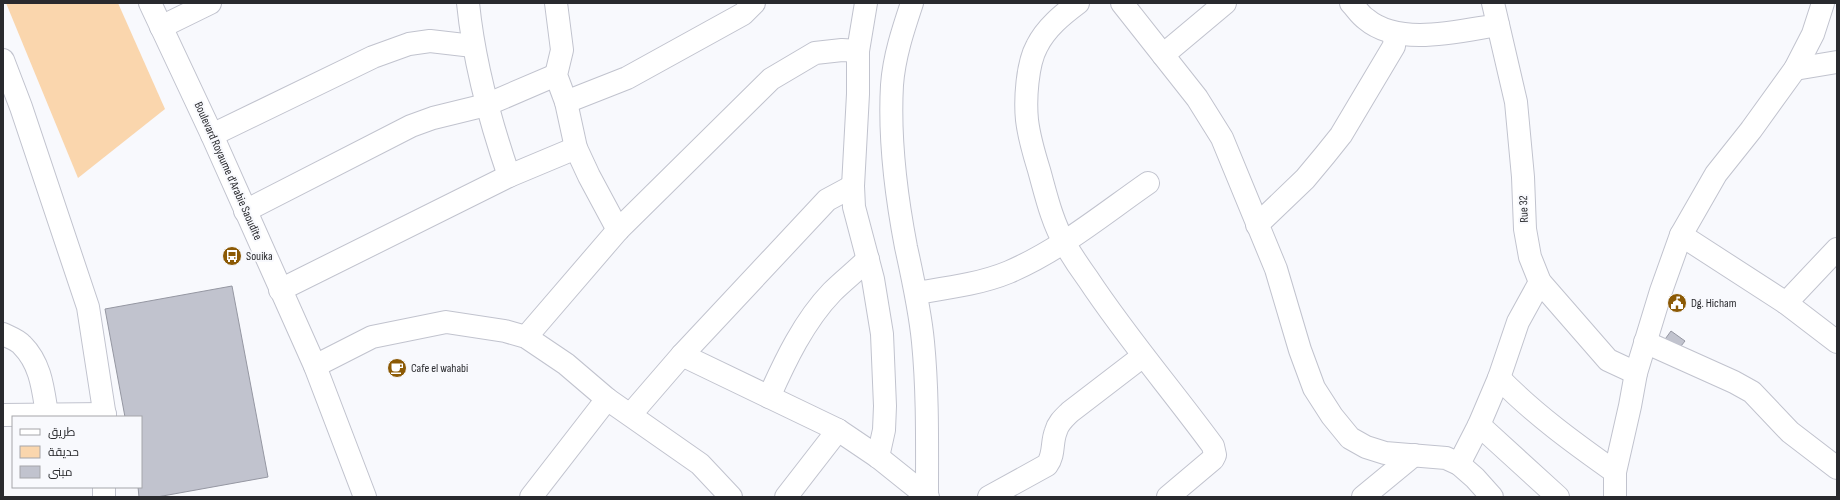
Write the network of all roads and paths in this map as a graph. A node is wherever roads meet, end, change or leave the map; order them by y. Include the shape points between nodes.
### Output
1 (150, 3) edge
2 (210, 3) edge
3 (468, 3) edge
4 (556, 3) edge
5 (754, 3) edge
6 (866, 3) edge
7 (912, 3) edge
8 (1078, 3) edge
9 (1122, 3) edge
10 (1225, 3) edge
11 (1351, 3) edge
12 (1492, 3) edge
13 (1823, 3) edge
14 (1498, 25) junction
15 (162, 27) junction
16 (1395, 34) junction
17 (473, 46) junction
18 (858, 51) junction
19 (1163, 55) junction
20 (3, 60) edge
21 (1837, 62) edge
22 (1795, 69) junction
23 (556, 75) junction
24 (566, 102) junction
25 (486, 105) junction
26 (212, 134) junction
27 (576, 148) junction
28 (509, 176) junction
29 (1148, 183) dead end
30 (853, 186) junction
31 (246, 211) junction
32 (1257, 225) junction
33 (618, 230) junction
34 (1681, 235) junction
35 (1064, 244) junction
36 (1837, 249) edge
37 (868, 259) junction
38 (1540, 282) junction
39 (280, 290) junction
40 (916, 293) junction
41 (1786, 304) junction
42 (3, 334) edge
43 (526, 337) junction
44 (1645, 342) junction
45 (1837, 342) edge
46 (682, 355) junction
47 (1143, 356) junction
48 (314, 366) junction
49 (1636, 373) junction
50 (1499, 378) junction
51 (769, 397) junction
52 (608, 400) junction
53 (47, 414) junction
54 (631, 414) junction
55 (3, 415) edge
56 (105, 416) edge
57 (1479, 425) junction
58 (838, 430) junction
59 (1414, 455) junction
60 (878, 457) junction
61 (1459, 464) junction
62 (1837, 468) edge
63 (1615, 472) junction
64 (365, 497) edge
65 (531, 497) edge
66 (731, 497) edge
67 (786, 497) edge
68 (927, 497) edge
69 (989, 497) edge
70 (1168, 497) edge
71 (1363, 497) edge
72 (1492, 497) edge
73 (1558, 497) edge
74 (1615, 497) edge

1 - 15 street, Boulevard Royaume d'Arabie Saoudite
2 - 15 street
3 - 17 street
4 - 23 street via 562,50
5 - 24 street via 742,14 627,78
6 - 18 street
7 - 40 street via 901,36 892,85 893,144 899,204
8 - 35 street via 1051,26 1036,47 1031,62 1026,102 1027,121 1048,204
9 - 19 street
10 - 19 street
11 - 16 street via 1366,20
12 - 14 street, Rue 32
13 - 22 street via 1813,34
14 - 16 street via 1451,32
14 - 38 street, Rue 32 via 1516,102 1525,229 1530,257
15 - 26 street, Boulevard Royaume d'Arabie Saoudite
16 - 32 street via 1394,46 1341,134 1305,179
17 - 25 street
17 - 26 street via 430,42 409,44 373,56
18 - 30 street
18 - 33 street via 815,53 771,79
19 - 32 street via 1197,98 1222,138
20 - 56 street via 88,307
21 - 22 street
22 - 34 street via 1716,174
23 - 24 street
23 - 25 street
24 - 27 street
25 - 28 street
25 - 31 street via 411,126
26 - 31 street, Boulevard Royaume d'Arabie Saoudite
27 - 28 street
27 - 33 street via 588,176
28 - 39 street
29 - 35 street
30 - 37 street via 854,207
30 - 46 street via 827,200
31 - 39 street, Boulevard Royaume d'Arabie Saoudite
32 - 59 street via 1276,269 1314,388 1332,416 1350,438 1366,447 1385,453
33 - 43 street
34 - 41 street
34 - 44 street
35 - 40 street via 1007,272 970,284
35 - 47 street
36 - 41 street
37 - 51 street via 831,293 816,311 782,368
37 - 60 street via 882,334 884,430
38 - 49 street, Rue 32 via 1608,360
38 - 50 street via 1518,322
39 - 48 street, Boulevard Royaume d'Arabie Saoudite
40 - 68 street via 923,343
41 - 45 street
42 - 53 street via 21,344 35,362 42,383
43 - 48 street via 505,331 446,322 372,337
43 - 52 street via 566,364
44 - 49 street
44 - 62 street via 1752,392 1790,432
46 - 51 street
46 - 54 street
47 - 69 street via 1060,422 1051,459 1047,465
47 - 70 street via 1213,446 1215,455
48 - 64 street, Boulevard Royaume d'Arabie Saoudite
49 - 63 street
50 - 57 street
50 - 63 street via 1522,402
51 - 58 street
52 - 54 street
52 - 65 street
53 - 55 street
53 - 56 street
54 - 66 street via 700,464
57 - 61 street
57 - 73 street
58 - 60 street
58 - 67 street
59 - 61 street via 1446,458
59 - 71 street
60 - 68 street
61 - 72 street
63 - 74 street

